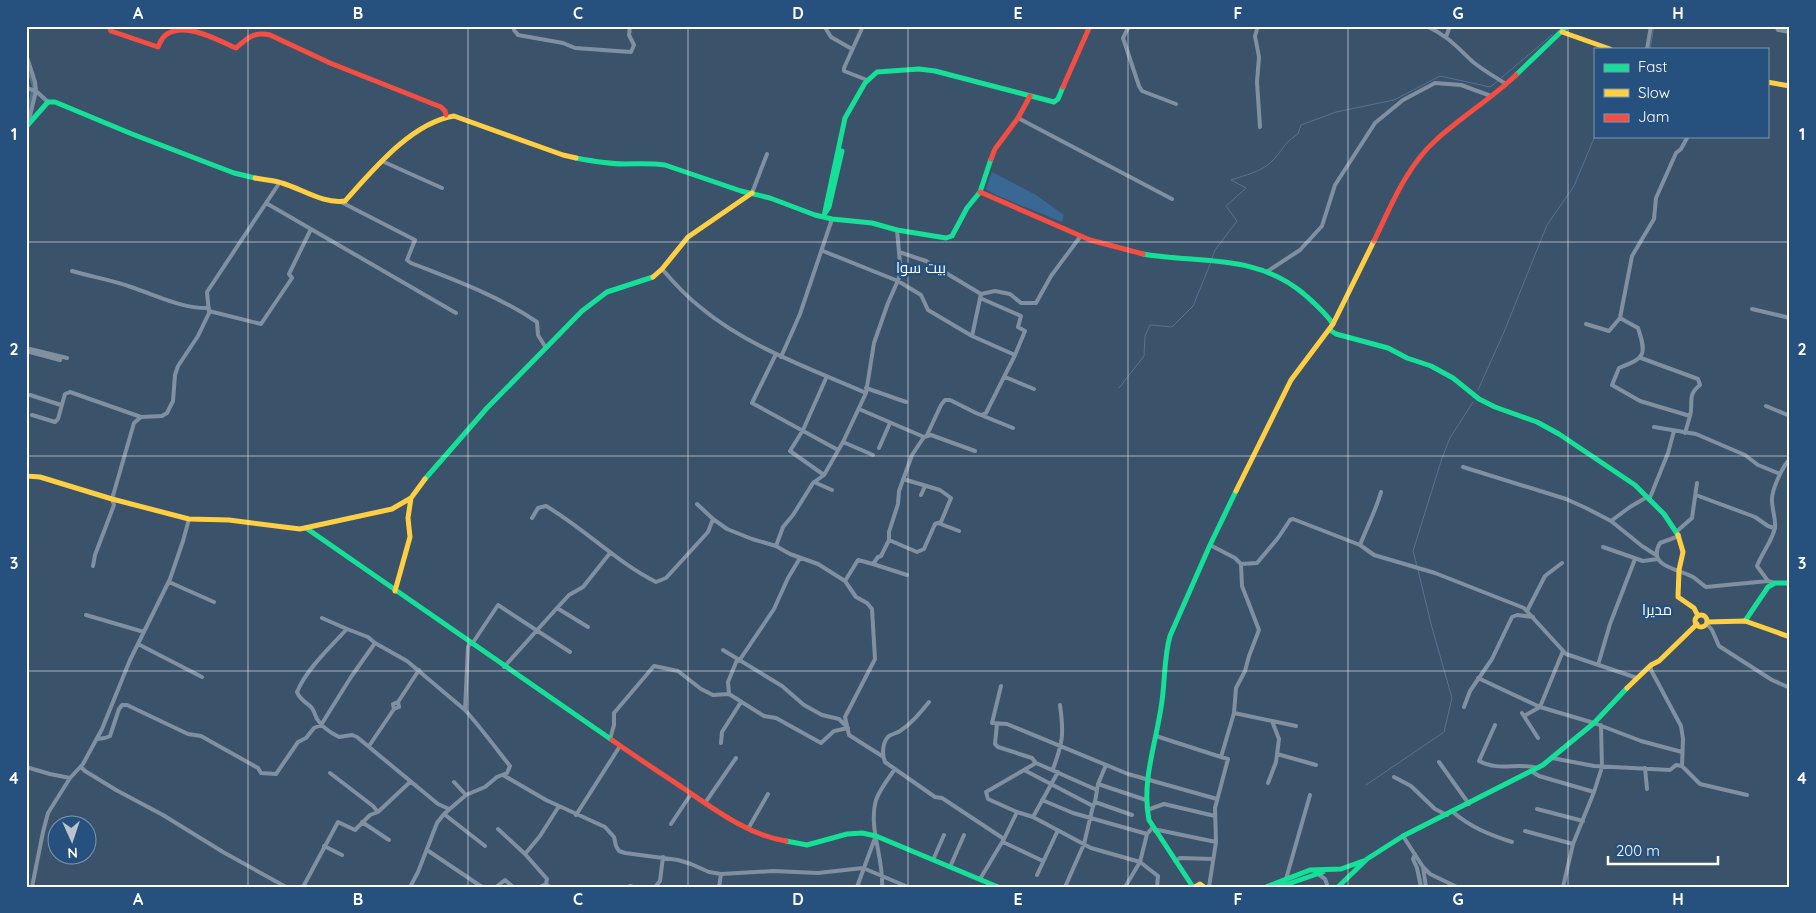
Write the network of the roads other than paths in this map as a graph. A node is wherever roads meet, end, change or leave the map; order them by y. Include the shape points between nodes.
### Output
1 (109, 26) edge
2 (514, 26) edge
3 (630, 26) edge
4 (824, 26) edge
5 (863, 26) edge
6 (1090, 26) edge
7 (1129, 26) edge
8 (1258, 26) edge
9 (1426, 26) edge
10 (1450, 26) edge
11 (1567, 26) edge
12 (1651, 26) edge
13 (1776, 26) edge
14 (1562, 32) junction
15 (1790, 32) edge
16 (1446, 37) junction
17 (1607, 48) edge
18 (1647, 48) edge
19 (852, 49) junction
20 (26, 54) edge
21 (868, 80) junction
22 (1768, 82) edge
23 (1506, 84) junction
24 (1790, 86) edge
25 (27, 88) edge
26 (38, 92) junction
27 (1030, 96) junction
28 (1491, 96) junction
29 (48, 102) junction
30 (1176, 104) dead end
31 (446, 115) junction
32 (1018, 118) junction
33 (27, 127) edge
34 (1260, 128) dead end
35 (1687, 138) edge
36 (767, 154) dead end
37 (384, 162) junction
38 (280, 182) junction
39 (442, 188) dead end
40 (980, 192) junction
41 (752, 193) junction
42 (1172, 199) dead end
43 (341, 202) junction
44 (266, 203) junction
45 (824, 216) junction
46 (832, 219) junction
47 (311, 229) junction
48 (897, 230) junction
49 (1080, 237) junction
50 (823, 250) junction
51 (899, 252) junction
52 (662, 269) junction
53 (72, 271) dead end
54 (1268, 271) junction
55 (898, 281) junction
56 (981, 296) junction
57 (1752, 309) dead end
58 (209, 310) junction
59 (456, 313) dead end
60 (1620, 318) junction
61 (1790, 318) edge
62 (1333, 324) junction
63 (1586, 324) dead end
64 (1330, 330) junction
65 (972, 336) junction
66 (546, 348) junction
67 (26, 351) edge
68 (776, 354) junction
69 (1015, 355) junction
70 (781, 356) junction
71 (67, 358) dead end
72 (1641, 358) junction
73 (60, 360) dead end
74 (827, 376) junction
75 (1005, 377) junction
76 (1034, 389) dead end
77 (866, 391) junction
78 (30, 395) dead end
79 (906, 402) dead end
80 (61, 405) junction
81 (1766, 406) dead end
82 (859, 409) junction
83 (981, 414) junction
84 (32, 415) dead end
85 (1690, 416) junction
86 (1790, 416) edge
87 (142, 417) junction
88 (890, 423) junction
89 (1654, 427) dead end
90 (1013, 428) dead end
91 (803, 430) junction
92 (1674, 431) junction
93 (1686, 432) junction
94 (925, 436) junction
95 (843, 442) junction
96 (879, 448) dead end
97 (838, 450) junction
98 (975, 451) dead end
99 (873, 455) dead end
100 (1790, 459) edge
101 (1463, 467) dead end
102 (1780, 474) junction
103 (824, 475) junction
104 (26, 476) edge
105 (903, 479) junction
106 (814, 482) junction
107 (1697, 482) dead end
108 (924, 486) junction
109 (832, 490) dead end
110 (1380, 492) dead end
111 (921, 494) dead end
112 (1696, 495) junction
113 (411, 498) junction
114 (1648, 498) junction
115 (112, 499) junction
116 (697, 504) dead end
117 (532, 518) dead end
118 (189, 519) junction
119 (713, 519) junction
120 (1611, 521) junction
121 (938, 523) junction
122 (306, 528) junction
123 (1774, 528) junction
124 (959, 531) dead end
125 (1678, 534) junction
126 (888, 540) junction
127 (1210, 545) junction
128 (1360, 545) junction
129 (776, 546) junction
130 (1603, 547) dead end
131 (610, 553) junction
132 (1657, 557) junction
133 (800, 558) junction
134 (1635, 559) junction
135 (1562, 563) dead end
136 (873, 564) junction
137 (1242, 564) junction
138 (93, 566) dead end
139 (1679, 572) junction
140 (907, 575) dead end
141 (845, 581) junction
142 (1768, 581) junction
143 (168, 582) junction
144 (1775, 583) junction
145 (1790, 583) edge
146 (395, 591) junction
147 (214, 602) dead end
148 (557, 608) junction
149 (1527, 611) junction
150 (86, 615) dead end
151 (1698, 616) junction
152 (1532, 617) junction
153 (322, 618) dead end
154 (1745, 621) junction
155 (1707, 623) junction
156 (1696, 624) junction
157 (588, 627) dead end
158 (347, 629) junction
159 (537, 631) junction
160 (144, 632) junction
161 (1790, 637) edge
162 (375, 643) junction
163 (138, 644) junction
164 (471, 644) junction
165 (723, 650) dead end
166 (1563, 651) junction
167 (570, 652) dead end
168 (738, 660) junction
169 (1598, 665) junction
170 (1651, 665) junction
171 (504, 667) junction
172 (419, 670) junction
173 (202, 677) dead end
174 (1478, 678) junction
175 (1638, 678) junction
176 (1001, 686) dead end
177 (1790, 688) edge
178 (728, 694) junction
179 (741, 702) junction
180 (929, 702) dead end
181 (1060, 705) dead end
182 (1464, 707) dead end
183 (1540, 707) junction
184 (465, 710) junction
185 (1234, 713) junction
186 (1272, 721) junction
187 (1594, 723) junction
188 (997, 724) junction
189 (321, 725) junction
190 (1495, 725) dead end
191 (1601, 725) junction
192 (1296, 726) dead end
193 (848, 728) junction
194 (1156, 736) junction
195 (1538, 738) dead end
196 (97, 739) junction
197 (610, 739) junction
198 (721, 743) dead end
199 (369, 746) junction
200 (620, 746) junction
201 (1062, 746) junction
202 (1682, 752) junction
203 (1277, 754) junction
204 (882, 756) junction
205 (1222, 757) junction
206 (736, 758) dead end
207 (1552, 758) junction
208 (1439, 762) dead end
209 (1036, 763) junction
210 (1106, 765) junction
211 (1316, 765) dead end
212 (1682, 766) junction
213 (26, 767) edge
214 (81, 767) junction
215 (1602, 767) junction
216 (1538, 768) junction
217 (1645, 768) junction
218 (895, 769) junction
219 (1053, 769) junction
220 (1024, 770) junction
221 (1058, 772) junction
222 (1531, 772) junction
223 (330, 773) dead end
224 (503, 775) junction
225 (1394, 777) dead end
226 (70, 778) junction
227 (1147, 780) junction
228 (410, 782) junction
229 (454, 782) dead end
230 (1268, 783) dead end
231 (1050, 784) junction
232 (1098, 784) junction
233 (1647, 789) dead end
234 (1097, 790) junction
235 (1594, 792) junction
236 (691, 794) junction
237 (768, 794) dead end
238 (466, 795) junction
239 (1310, 795) dead end
240 (1747, 795) dead end
241 (1217, 799) junction
242 (1042, 800) junction
243 (1146, 800) junction
244 (1095, 802) junction
245 (705, 804) junction
246 (1469, 804) junction
247 (559, 806) junction
248 (1092, 806) junction
249 (449, 809) junction
250 (1537, 809) dead end
251 (1146, 810) junction
252 (378, 812) junction
253 (1017, 812) junction
254 (1453, 812) junction
255 (444, 814) junction
256 (576, 815) junction
257 (1132, 815) dead end
258 (1447, 815) junction
259 (1215, 816) junction
260 (1033, 817) junction
261 (1090, 818) junction
262 (1583, 821) junction
263 (362, 822) junction
264 (671, 824) dead end
265 (498, 829) dead end
266 (748, 829) junction
267 (1154, 829) junction
268 (1058, 830) junction
269 (1525, 831) dead end
270 (1147, 834) junction
271 (944, 835) dead end
272 (964, 835) dead end
273 (876, 836) junction
274 (1403, 836) junction
275 (389, 840) dead end
276 (1003, 840) junction
277 (1216, 842) junction
278 (1512, 842) dead end
279 (1084, 844) junction
280 (1574, 844) junction
281 (324, 846) junction
282 (485, 846) dead end
283 (427, 850) junction
284 (525, 854) junction
285 (1415, 854) junction
286 (342, 855) dead end
287 (664, 858) junction
288 (1213, 859) junction
289 (1367, 859) junction
290 (933, 860) junction
291 (1043, 860) junction
292 (1175, 861) junction
293 (1140, 862) junction
294 (1422, 866) junction
295 (950, 867) junction
296 (863, 868) junction
297 (1330, 870) junction
298 (721, 874) junction
299 (1318, 874) junction
300 (1037, 875) dead end
301 (883, 876) junction
302 (1286, 879) junction
303 (980, 880) junction
304 (548, 885) edge
305 (1206, 886) edge
306 (32, 887) edge
307 (286, 887) edge
308 (303, 887) edge
309 (410, 887) edge
310 (482, 887) edge
311 (496, 887) edge
312 (513, 887) edge
313 (540, 887) edge
314 (655, 887) edge
315 (719, 887) edge
316 (856, 887) edge
317 (882, 887) edge
318 (908, 887) edge
319 (998, 887) edge
320 (1065, 887) edge
321 (1125, 887) edge
322 (1157, 887) edge
323 (1194, 887) edge
324 (1266, 887) edge
325 (1279, 887) edge
326 (1328, 887) edge
327 (1338, 887) edge
328 (1421, 887) edge
329 (1426, 887) edge
330 (1457, 887) edge
331 (1563, 887) edge

1 - 31 street via 111,31 158,47 165,34 176,31 208,35 236,48 250,36 268,34 330,63 441,107
2 - 3 street via 518,35 576,48 631,52 634,45 629,35
4 - 19 street via 831,37
5 - 19 street
6 - 27 street via 1056,101 1052,103
7 - 30 street via 1123,38 1142,91
8 - 34 street via 1255,36 1259,57
9 - 16 street
10 - 16 street
11 - 14 street
12 - 18 street
13 - 15 street via 1778,30
14 - 17 street
14 - 23 street
16 - 23 street via 1474,63
19 - 21 street via 844,71
20 - 26 street
21 - 27 street via 881,71 928,70
21 - 45 street via 847,114 844,145
22 - 24 street
23 - 28 street
25 - 26 street
26 - 29 street
26 - 33 street
27 - 32 street
28 - 54 street via 1460,85 1435,83 1404,100 1375,123 1360,146 1335,185 1322,226 1300,250
28 - 62 street via 1435,141 1410,172
29 - 33 street
29 - 38 street via 234,173
31 - 37 street via 401,144
31 - 41 street via 563,155 595,162 665,165
32 - 40 street via 992,156
32 - 42 street
35 - 60 street via 1682,150 1676,153 1656,198 1654,219 1632,256
36 - 41 street
37 - 39 street
37 - 43 street
38 - 43 street via 326,200
38 - 44 street
40 - 48 street via 949,238
40 - 49 street
41 - 45 street
41 - 52 street via 688,237
43 - 66 street via 416,240 407,260 411,263 520,310 537,322 538,335
44 - 47 street
44 - 58 street via 207,292
45 - 46 street
46 - 48 street via 872,223
46 - 50 street
47 - 58 street via 289,274 292,278 262,324
47 - 59 street
48 - 51 street
49 - 54 street via 1148,254 1228,262
49 - 56 street via 1036,303 1021,303 1010,294 995,291
50 - 55 street
50 - 70 street
51 - 55 street
51 - 56 street via 926,261
52 - 66 street via 654,277 600,297 574,318
52 - 68 street via 710,315
53 - 58 street
54 - 62 street via 1293,285
55 - 65 street via 921,295 928,310
55 - 77 street via 874,343
56 - 65 street
56 - 69 street via 1021,316 1018,327 1025,330
57 - 61 street
58 - 87 street via 198,336 178,366 173,401 167,413
60 - 63 street via 1610,331
60 - 72 street via 1638,328 1644,345
62 - 64 street
64 - 114 street via 1388,348 1431,366 1453,378 1479,399 1559,434 1635,485
64 - 127 street via 1291,380
65 - 69 street
66 - 113 street via 487,408
67 - 71 street via 30,349
67 - 73 street
68 - 70 street
68 - 91 street via 752,403
69 - 75 street
70 - 74 street
72 - 85 street via 1698,379 1700,385 1690,401
72 - 85 street via 1619,368 1612,385 1640,401
74 - 77 street
74 - 91 street
75 - 76 street
75 - 83 street via 988,410
77 - 79 street
77 - 82 street
78 - 80 street
80 - 84 street via 55,422
80 - 87 street via 65,394 70,392
81 - 86 street
82 - 88 street
82 - 95 street
83 - 90 street
83 - 94 street via 945,400
85 - 93 street
87 - 115 street via 134,423
88 - 94 street
88 - 96 street
89 - 92 street
91 - 97 street
91 - 103 street via 790,451
92 - 93 street
92 - 114 street
93 - 102 street
94 - 98 street via 931,435
94 - 105 street via 912,455
95 - 97 street
95 - 99 street
97 - 103 street
100 - 102 street
101 - 120 street via 1566,499
102 - 123 street via 1771,498
103 - 106 street
104 - 115 street via 40,477
105 - 108 street
105 - 126 street
106 - 109 street
106 - 129 street via 783,527
107 - 112 street
108 - 111 street
108 - 121 street via 940,490 951,498
110 - 128 street
112 - 123 street
112 - 125 street via 1692,518
113 - 122 street via 380,512
113 - 146 street via 410,537
114 - 120 street
114 - 125 street
115 - 118 street
115 - 138 street via 114,505
116 - 119 street
117 - 131 street via 538,508 546,506
118 - 122 street
118 - 143 street
119 - 129 street via 727,528
119 - 131 street via 708,532 666,578 656,582
120 - 132 street
121 - 124 street
121 - 126 street via 924,549 917,552
122 - 146 street
123 - 142 street via 1757,566
125 - 132 street via 1660,543
125 - 139 street via 1683,552
126 - 136 street via 882,556
127 - 137 street
127 - 194 street via 1167,646
128 - 137 street via 1293,519 1257,563
128 - 149 street via 1374,555 1436,573
129 - 133 street
130 - 134 street
131 - 148 street via 583,587
132 - 134 street via 1643,561
132 - 139 street
133 - 141 street via 818,564
133 - 168 street via 774,609
134 - 169 street
135 - 149 street via 1545,576
136 - 140 street
136 - 141 street via 858,560
137 - 185 street via 1242,586 1259,630 1236,688
139 - 142 street via 1706,587
139 - 151 street via 1678,598 1694,608
141 - 193 street via 872,609 875,643 875,659 845,716
142 - 144 street
143 - 147 street
143 - 160 street
144 - 145 street
144 - 154 street via 1768,587
146 - 164 street
148 - 157 street
148 - 159 street
149 - 152 street
150 - 160 street
151 - 155 street via 1704,616
151 - 156 street
152 - 166 street
152 - 174 street via 1512,617 1492,659
153 - 158 street
154 - 155 street
154 - 161 street
155 - 156 street via 1702,626
155 - 177 street via 1719,646
156 - 170 street
158 - 162 street
158 - 189 street via 301,682 297,692 313,708
159 - 164 street via 498,605
159 - 167 street
159 - 171 street
160 - 163 street
162 - 172 street
162 - 189 street
163 - 173 street
163 - 196 street
164 - 171 street
164 - 184 street via 468,647
165 - 168 street
166 - 169 street
166 - 183 street
168 - 178 street via 728,682
168 - 193 street via 782,686 804,705 822,715 839,719
169 - 175 street
170 - 175 street
170 - 202 street via 1681,726
171 - 197 street
172 - 184 street
172 - 199 street via 398,702 393,704 394,709
174 - 182 street
174 - 183 street
175 - 187 street
176 - 188 street via 992,720
178 - 179 street
178 - 197 street via 713,695 678,671 654,666 614,713
179 - 193 street via 821,743 834,731
179 - 198 street via 722,732
180 - 204 street via 918,716 889,736
181 - 201 street
183 - 187 street
183 - 195 street via 1523,715
184 - 224 street via 510,766
185 - 186 street
185 - 205 street
186 - 192 street
186 - 203 street via 1279,738
187 - 191 street
187 - 207 street
188 - 201 street via 1007,724
188 - 209 street via 995,744 1032,758
189 - 196 street via 298,742 276,774 261,772 201,736 188,734 127,705 118,709 110,736
189 - 199 street via 339,738 352,735
190 - 216 street via 1478,761 1496,767
191 - 202 street via 1641,741
191 - 215 street
193 - 204 street via 850,735
194 - 205 street
194 - 227 street
196 - 214 street
197 - 200 street
199 - 228 street
200 - 236 street
200 - 256 street
201 - 210 street
201 - 219 street
202 - 212 street
203 - 211 street
203 - 230 street
204 - 218 street
205 - 241 street via 1228,759
206 - 245 street
207 - 215 street
207 - 216 street
208 - 246 street
209 - 219 street
209 - 220 street
210 - 227 street
210 - 232 street
212 - 217 street via 1676,765 1670,770
212 - 240 street via 1700,784
213 - 226 street
214 - 226 street
214 - 307 street
215 - 217 street
215 - 235 street
216 - 222 street
217 - 233 street
218 - 273 street via 876,801
218 - 276 street
219 - 221 street
220 - 231 street
220 - 253 street via 986,792 988,799
221 - 231 street
221 - 234 street
222 - 235 street
222 - 246 street
223 - 252 street
224 - 238 street via 485,788
224 - 247 street
225 - 258 street via 1411,786 1435,809
226 - 306 street via 46,818
227 - 241 street
227 - 243 street
228 - 249 street
228 - 252 street
229 - 238 street
231 - 242 street
231 - 248 street
232 - 234 street
232 - 243 street
234 - 244 street
235 - 262 street
236 - 245 street
236 - 264 street
237 - 266 street
238 - 249 street
239 - 302 street
241 - 259 street
242 - 260 street
242 - 261 street
243 - 251 street
244 - 248 street
244 - 257 street
245 - 266 street
246 - 254 street
247 - 256 street
247 - 284 street
248 - 261 street
249 - 255 street
250 - 262 street
251 - 259 street via 1164,804
251 - 267 street
252 - 263 street
253 - 260 street
253 - 276 street
254 - 258 street
254 - 278 street via 1478,829
255 - 282 street
255 - 283 street
256 - 287 street via 605,827 614,837 619,851
258 - 274 street
259 - 277 street
260 - 268 street
261 - 270 street
261 - 279 street
262 - 280 street
263 - 275 street
263 - 281 street via 354,830 338,822
265 - 284 street
266 - 273 street via 772,839 807,844 847,834
267 - 270 street
267 - 277 street
267 - 292 street
268 - 279 street
268 - 291 street
269 - 280 street
270 - 293 street
271 - 290 street
272 - 295 street
273 - 290 street
273 - 296 street
273 - 301 street
274 - 285 street
274 - 289 street
276 - 291 street
276 - 303 street
277 - 288 street
279 - 293 street
279 - 320 street
280 - 331 street
281 - 286 street
281 - 308 street
283 - 309 street
283 - 310 street
284 - 304 street via 547,879
285 - 294 street
285 - 328 street via 1413,860
287 - 298 street
287 - 314 street via 660,880
288 - 292 street via 1180,858
288 - 305 street
289 - 297 street
289 - 327 street
290 - 295 street
291 - 300 street
292 - 323 street
293 - 321 street
293 - 322 street via 1158,876
294 - 329 street
294 - 330 street via 1430,874
295 - 303 street
296 - 298 street via 818,873
296 - 301 street
296 - 316 street
297 - 299 street
297 - 302 street via 1310,870
298 - 315 street
299 - 325 street
299 - 326 street
301 - 317 street
301 - 318 street
302 - 324 street
303 - 319 street
304 - 313 street
305 - 323 street
311 - 312 street via 505,880

